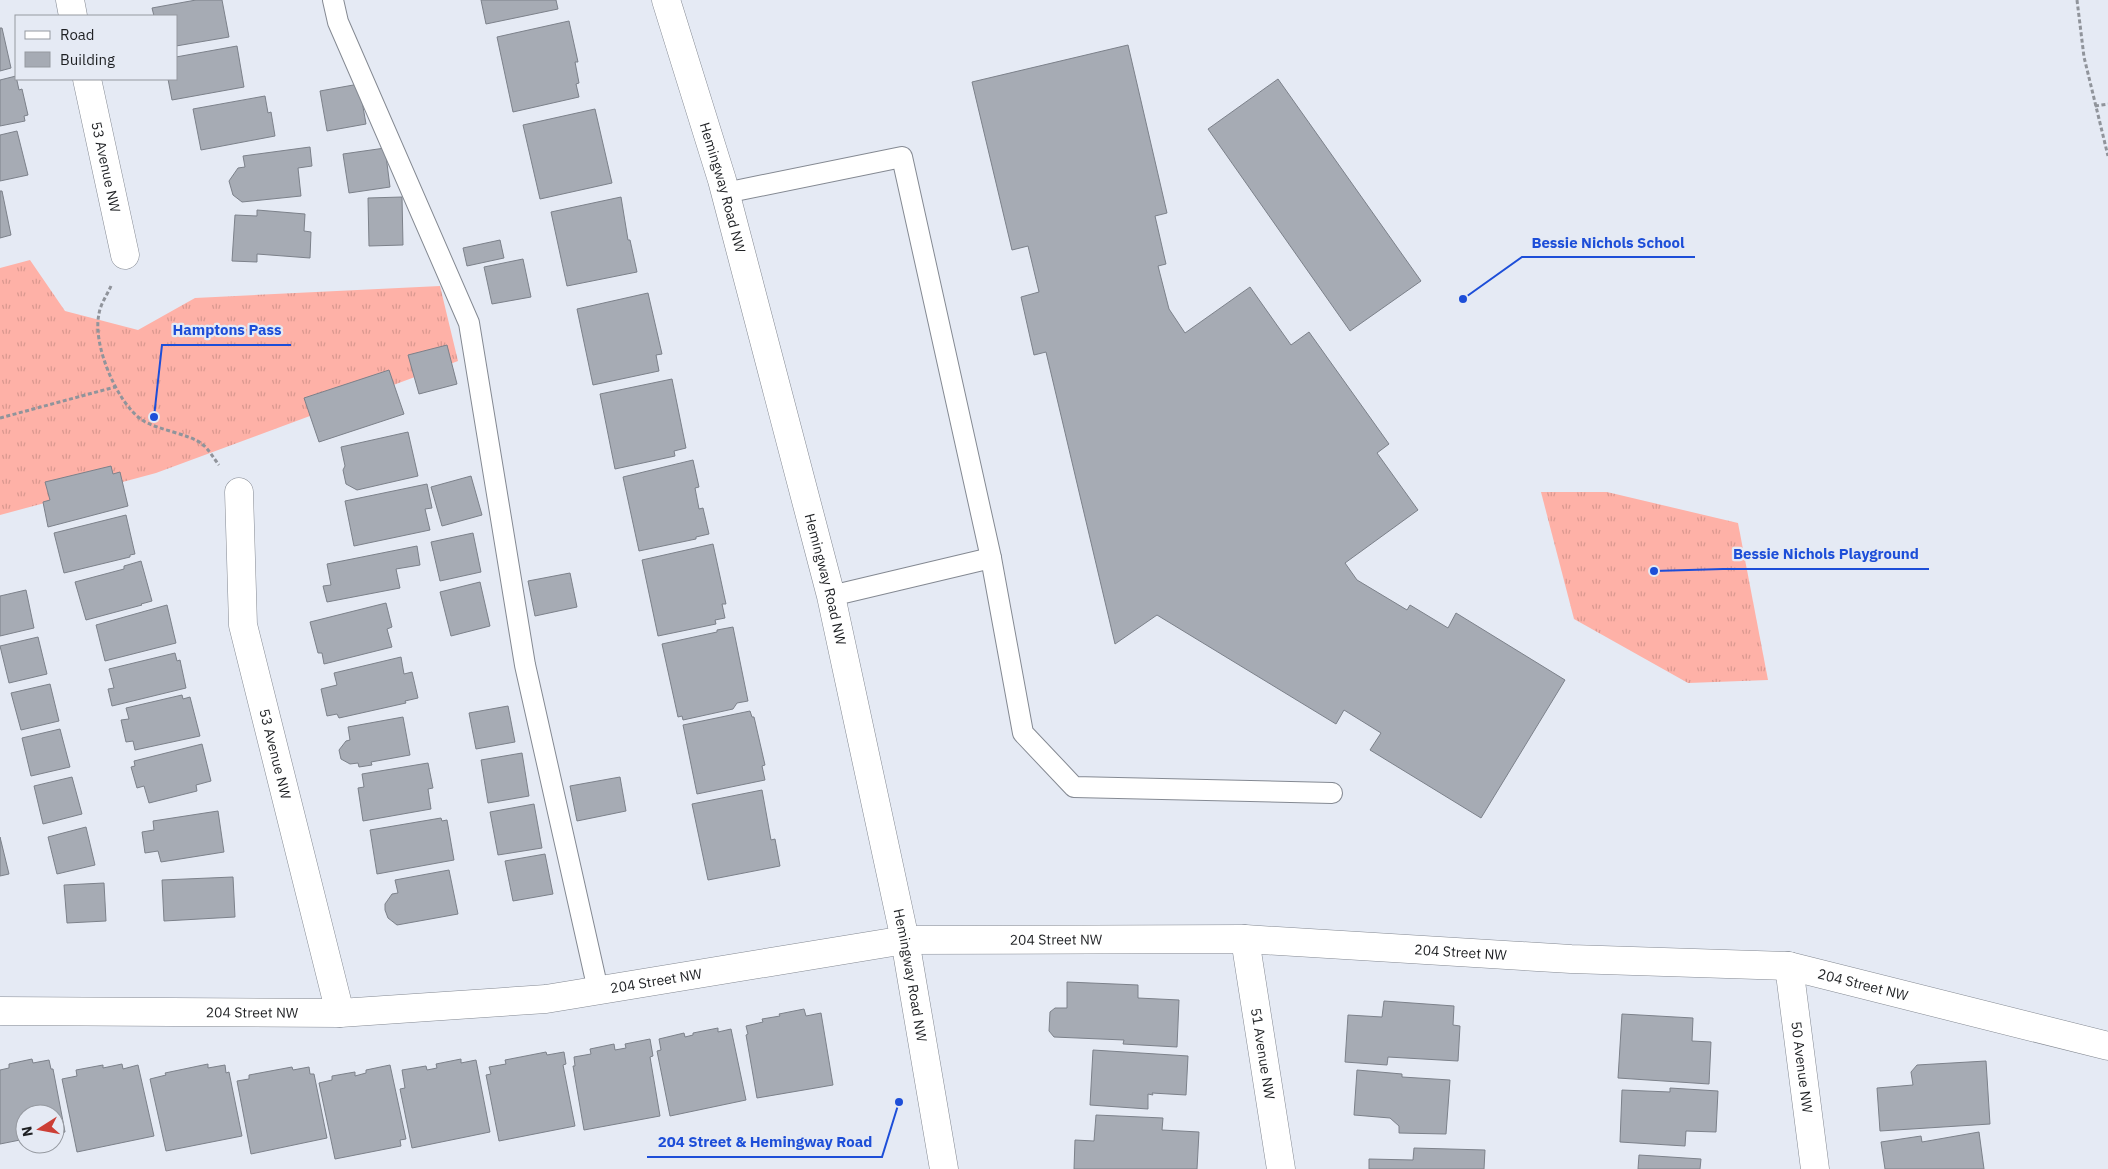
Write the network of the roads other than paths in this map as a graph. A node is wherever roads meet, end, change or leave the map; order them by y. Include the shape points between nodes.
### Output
1 (70, 0) edge
2 (333, 0) edge
3 (666, 0) edge
4 (73, 15) edge
5 (87, 80) edge
6 (725, 193) junction
7 (125, 255) road end
8 (239, 492) road end
9 (991, 558) junction
10 (831, 596) junction
11 (1332, 793) dead end
12 (1245, 939) junction
13 (905, 940) junction
14 (1789, 966) junction
15 (598, 990) junction
16 (0, 1011) edge
17 (340, 1013) junction
18 (2108, 1046) edge
19 (944, 1169) edge
20 (1281, 1169) edge
21 (1815, 1169) edge

1 - 4 street
2 - 15 lane via 338,22 469,322 525,665
3 - 6 street, Hemingway Road NW
5 - 7 street, 53 Avenue NW
6 - 9 lane via 902,157
6 - 10 street, Hemingway Road NW
8 - 17 street, 53 Avenue NW via 243,625
9 - 10 lane
9 - 11 lane via 1023,733 1074,787
10 - 13 street, Hemingway Road NW
12 - 13 street, 204 Street NW
12 - 14 street, 204 Street NW via 1571,959
12 - 20 street, 51 Avenue NW
13 - 15 street, 204 Street NW
13 - 19 street, Hemingway Road NW
14 - 18 street, 204 Street NW
14 - 21 street, 50 Avenue NW
15 - 17 street, 204 Street NW via 546,999
16 - 17 street, 204 Street NW

